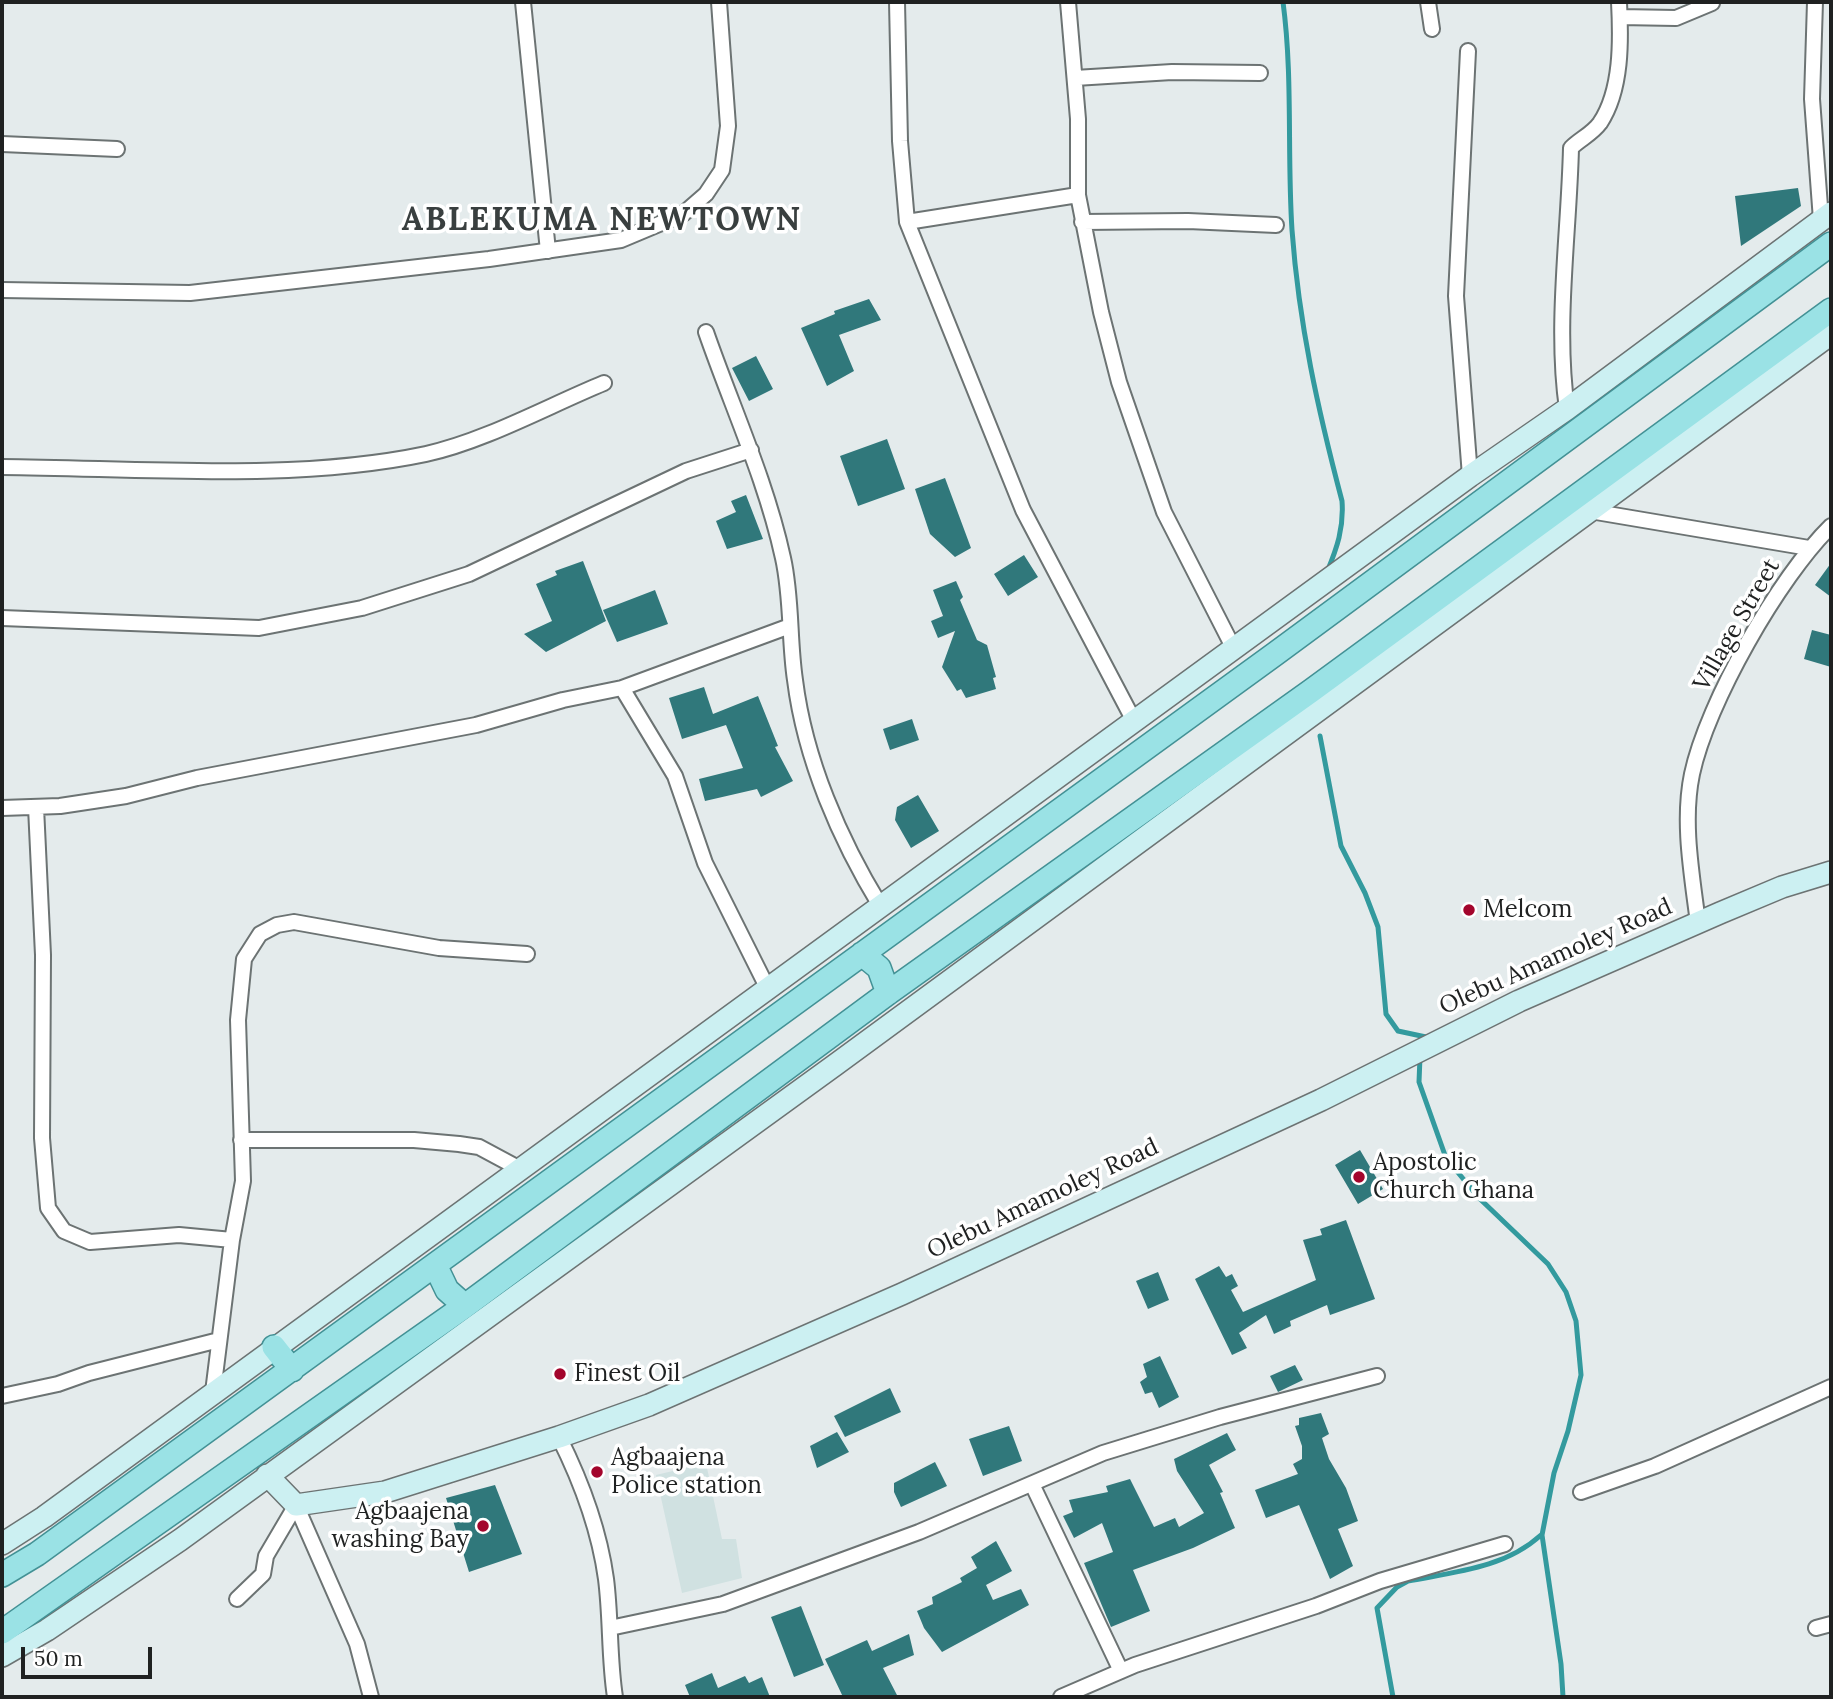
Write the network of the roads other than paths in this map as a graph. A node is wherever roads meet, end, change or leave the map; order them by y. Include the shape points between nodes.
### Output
1 (523, 2) edge
2 (719, 2) edge
3 (897, 2) edge
4 (1069, 2) edge
5 (1428, 2) edge
6 (1619, 2) edge
7 (1815, 2) edge
8 (1712, 3) edge
9 (1620, 18) junction
10 (1433, 29) dead end
11 (1468, 51) dead end
12 (1260, 73) dead end
13 (1074, 78) junction
14 (2, 144) edge
15 (117, 149) dead end
16 (1078, 195) junction
17 (1826, 217) edge
18 (907, 222) junction
19 (1082, 222) junction
20 (1276, 225) dead end
21 (1831, 244) edge
22 (548, 251) junction
23 (2, 290) edge
24 (1831, 310) edge
25 (706, 332) dead end
26 (1831, 334) edge
27 (604, 383) dead end
28 (1567, 409) junction
29 (751, 450) junction
30 (2, 467) edge
31 (1470, 476) junction
32 (1590, 511) junction
33 (1831, 526) edge
34 (1809, 548) junction
35 (2, 618) edge
36 (790, 626) junction
37 (1234, 649) junction
38 (622, 688) junction
39 (1133, 721) junction
40 (36, 807) junction
41 (2, 808) edge
42 (1831, 872) edge
43 (881, 908) junction
44 (1698, 923) junction
45 (527, 954) dead end
46 (862, 954) junction
47 (768, 989) junction
48 (888, 993) junction
49 (241, 1140) junction
50 (520, 1169) junction
51 (232, 1240) junction
52 (436, 1267) junction
53 (464, 1306) junction
54 (219, 1340) junction
55 (274, 1347) junction
56 (292, 1370) junction
57 (1377, 1376) dead end
58 (1831, 1387) edge
59 (213, 1392) junction
60 (2, 1396) edge
61 (559, 1437) junction
62 (267, 1475) junction
63 (1032, 1484) junction
64 (1581, 1492) dead end
65 (296, 1505) junction
66 (2, 1544) edge
67 (1505, 1544) dead end
68 (2, 1575) edge
69 (237, 1599) dead end
70 (1831, 1624) edge
71 (610, 1628) junction
72 (1816, 1628) dead end
73 (2, 1632) edge
74 (2, 1656) edge
75 (1121, 1671) junction
76 (372, 1697) edge
77 (615, 1697) edge
78 (1061, 1697) edge

1 - 22 street
2 - 22 street via 728,126 722,170 706,194 682,214 621,240
3 - 18 street
4 - 13 street
5 - 10 street
6 - 9 street
7 - 17 street via 1812,99
8 - 9 street via 1676,18
9 - 28 street via 1617,76 1610,97 1600,122 1571,148 1564,318
11 - 31 street via 1456,296
12 - 13 street
13 - 16 street
14 - 15 street
16 - 18 street
16 - 19 street
17 - 28 street
18 - 39 street via 1023,510
19 - 20 street
19 - 37 street via 1119,382 1164,512
21 - 46 main road
22 - 23 street via 190,293
24 - 48 main road via 1311,691
25 - 29 street
26 - 32 street
27 - 30 street via 429,453 346,466 252,470
28 - 31 street
29 - 35 street via 686,471 469,574 362,608 258,628
29 - 36 street via 783,557
31 - 37 street
32 - 34 street
32 - 62 street
33 - 34 street, Village Street
34 - 44 street, Village Street via 1740,657 1708,726 1692,776 1689,850
36 - 38 street
36 - 43 street via 807,738 828,803
37 - 39 street
38 - 40 street via 475,725 126,796
38 - 47 street via 675,776 705,863
39 - 43 street
40 - 41 street
40 - 51 street via 43,955 42,1138 48,1208 64,1231 90,1242 179,1235
42 - 44 street, Olebu Amamoley Road via 1782,887
43 - 47 street
44 - 61 street, Olebu Amamoley Road via 1506,1007 1321,1100 901,1294 649,1405
45 - 49 street via 439,948 294,922 260,934 244,959 238,1020
46 - 48 main road via 879,968
46 - 52 main road
47 - 50 street
48 - 53 main road
49 - 50 street via 458,1144 479,1147
49 - 51 street via 243,1181
50 - 55 street
51 - 54 street
52 - 53 main road via 447,1290
52 - 56 main road
53 - 73 main road
54 - 59 street
54 - 60 street
55 - 56 main road
55 - 59 street
56 - 68 main road
57 - 63 street via 1116,1449
58 - 64 street via 1655,1466
59 - 66 street
61 - 65 street, Olebu Amamoley Road via 385,1492
61 - 71 street via 580,1478 598,1535
62 - 65 street
62 - 74 street via 169,1548
63 - 71 street via 736,1600
63 - 75 street
65 - 69 street via 266,1556 263,1574
65 - 76 street via 357,1644
67 - 75 street via 1380,1581
70 - 72 street
71 - 77 street
75 - 78 street

